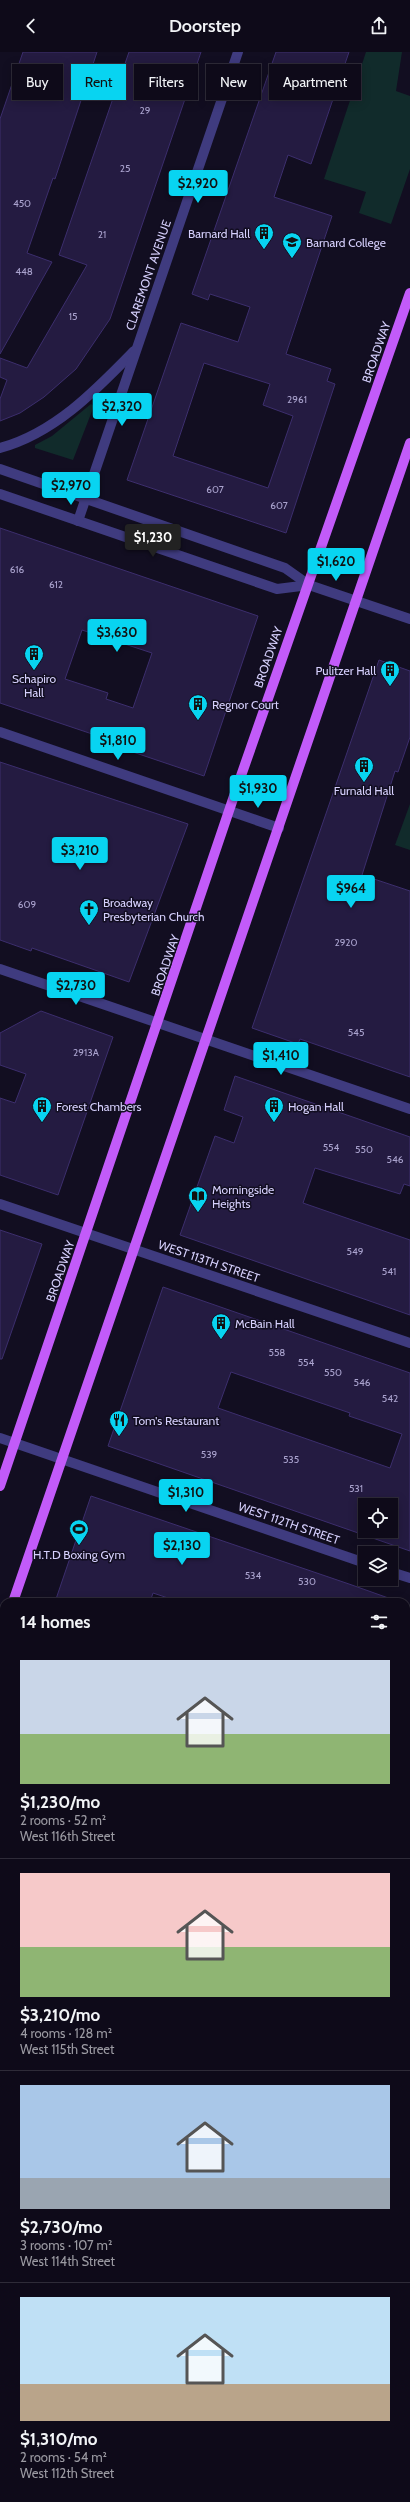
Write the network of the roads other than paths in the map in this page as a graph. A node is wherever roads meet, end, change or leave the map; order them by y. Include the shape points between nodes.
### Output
1 (238, 52) edge
2 (410, 293) edge
3 (137, 348) junction
4 (410, 443) edge
5 (0, 448) edge
6 (0, 468) edge
7 (0, 494) edge
8 (86, 498) junction
9 (78, 520) junction
10 (309, 585) junction
11 (356, 600) junction
12 (410, 619) edge
13 (0, 732) edge
14 (230, 811) junction
15 (279, 828) junction
16 (0, 969) edge
17 (159, 1022) junction
18 (206, 1038) junction
19 (410, 1109) edge
20 (0, 1204) edge
21 (87, 1233) junction
22 (134, 1250) junction
23 (410, 1343) edge
24 (0, 1438) edge
25 (15, 1443) junction
26 (62, 1459) junction
27 (0, 1486) edge
28 (358, 1561) edge
29 (398, 1574) edge
30 (410, 1578) edge
31 (15, 1598) edge

1 - 3 street, CLAREMONT AVENUE
2 - 10 main road, BROADWAY
3 - 5 street, CLAREMONT AVENUE via 92,393 63,416 34,434
3 - 8 street, CLAREMONT AVENUE
4 - 11 main road
6 - 8 street
7 - 9 street
8 - 9 street, CLAREMONT AVENUE
8 - 10 street via 285,568
9 - 10 street via 277,589
10 - 11 street
10 - 14 main road, BROADWAY
11 - 12 street
11 - 15 main road
13 - 14 street
14 - 15 street
14 - 17 main road, BROADWAY
15 - 18 main road
16 - 17 street
17 - 18 street
17 - 21 main road, BROADWAY
18 - 19 street
18 - 22 main road
20 - 21 street, WEST 113TH STREET
21 - 22 street, WEST 113TH STREET
21 - 25 main road, BROADWAY
22 - 23 street, WEST 113TH STREET
22 - 26 main road
24 - 25 street, WEST 112TH STREET
25 - 26 street, WEST 112TH STREET
25 - 27 main road, BROADWAY
26 - 28 street, WEST 112TH STREET
26 - 31 main road
29 - 30 street

